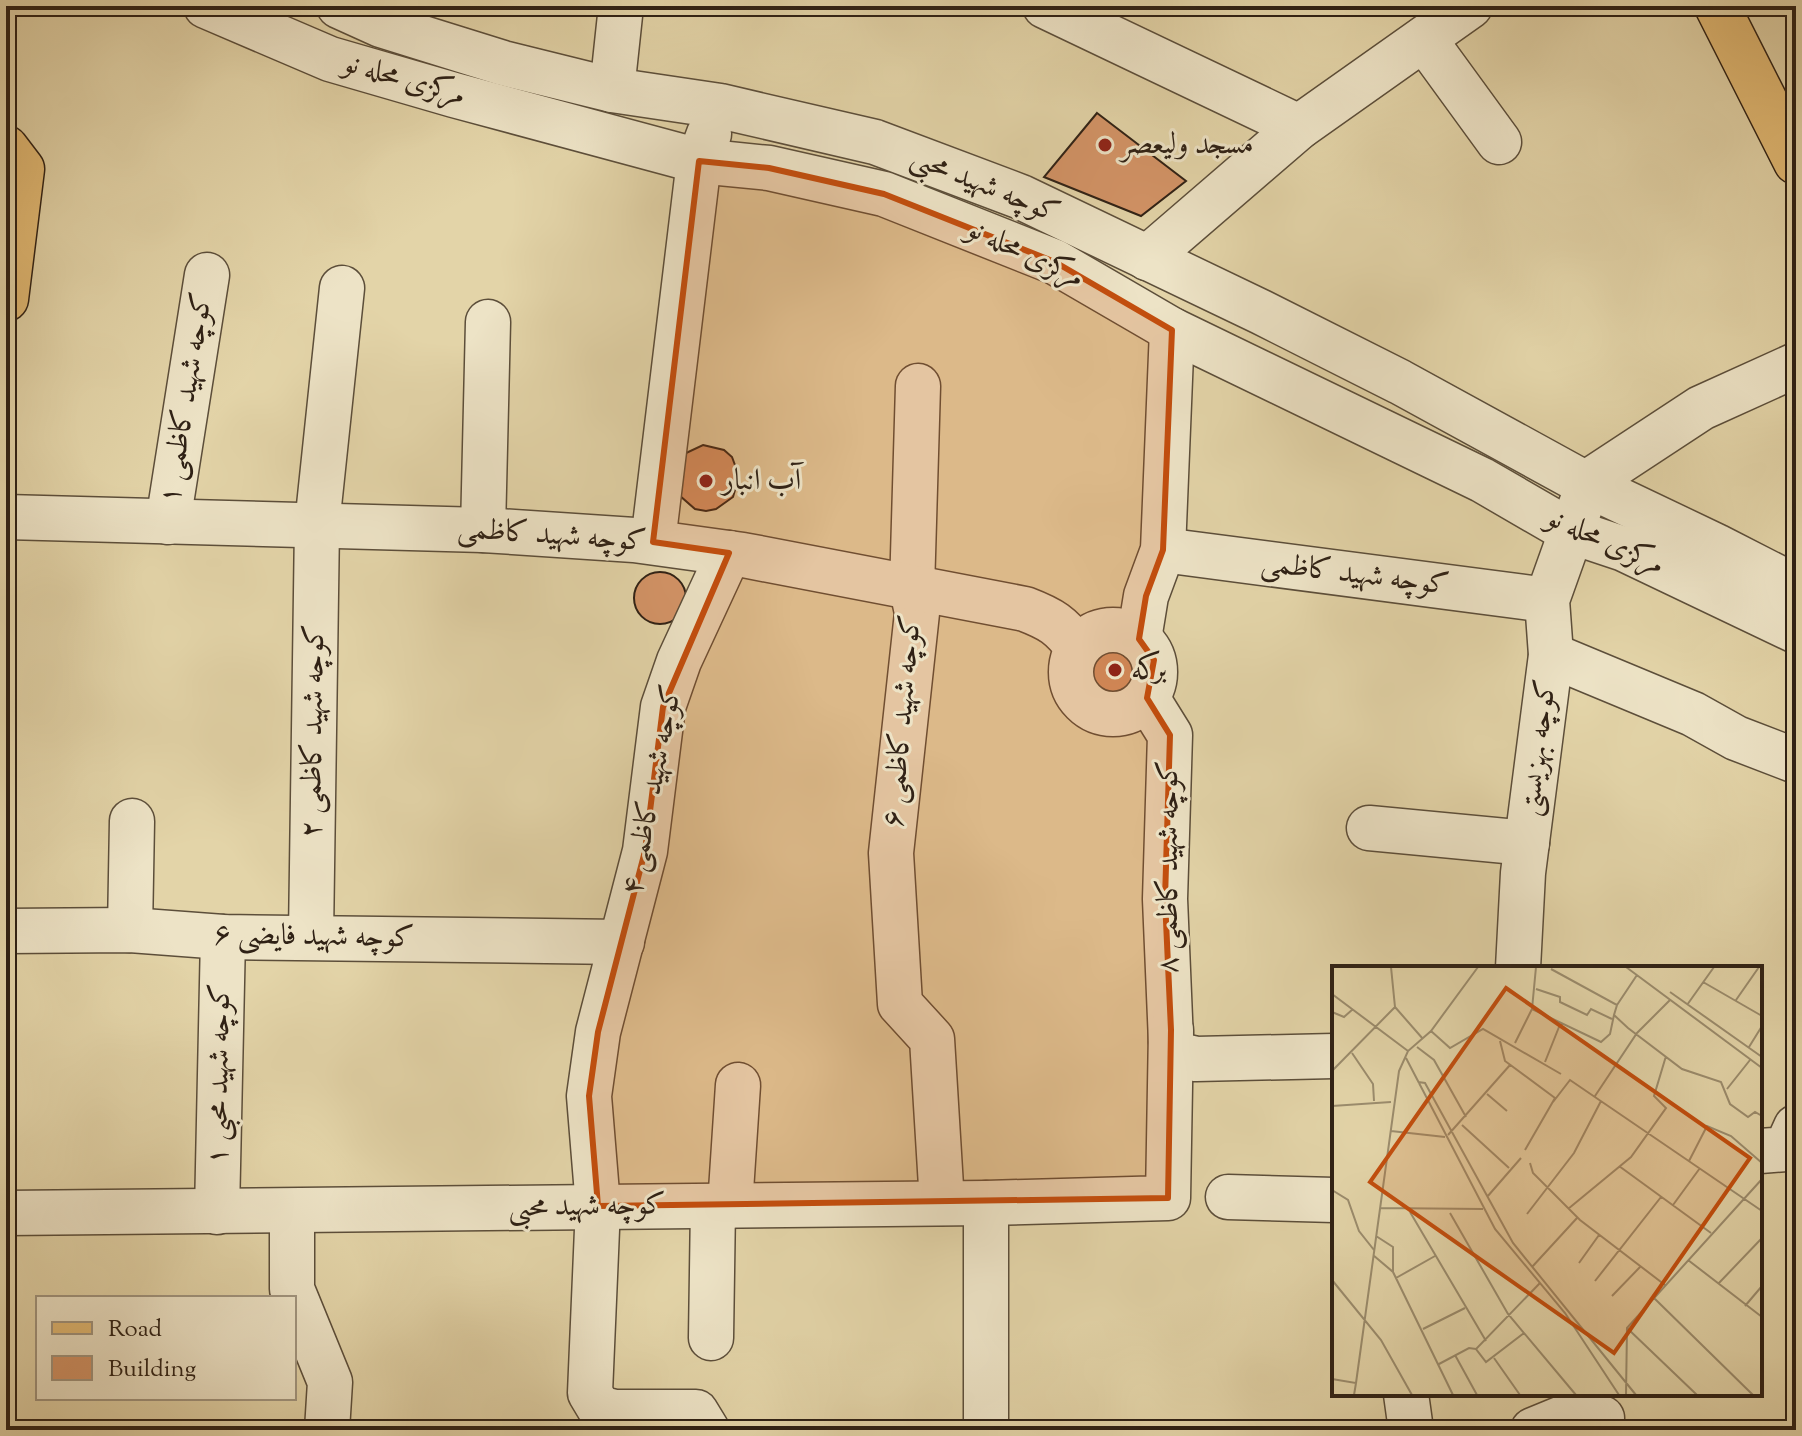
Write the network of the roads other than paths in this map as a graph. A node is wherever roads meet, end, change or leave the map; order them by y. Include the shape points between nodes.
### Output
1 (206, 6) edge
2 (339, 6) edge
3 (621, 6) edge
4 (1045, 6) edge
5 (1470, 6) edge
6 (1717, 6) edge
7 (1424, 39) junction
8 (612, 90) junction
9 (720, 106) junction
10 (1299, 127) junction
11 (1499, 142) dead end
12 (11, 161) edge
13 (699, 161) junction
14 (1796, 162) edge
15 (1147, 258) junction
16 (207, 275) dead end
17 (342, 288) dead end
18 (6, 299) edge
19 (488, 322) dead end
20 (1172, 330) junction
21 (1796, 365) edge
22 (918, 386) dead end
23 (1588, 485) junction
24 (6, 517) edge
25 (168, 522) junction
26 (317, 525) junction
27 (483, 530) junction
28 (1570, 531) junction
29 (653, 542) junction
30 (1163, 550) junction
31 (729, 553) junction
32 (1796, 587) edge
33 (912, 589) junction
34 (1547, 600) junction
35 (1796, 631) edge
36 (1139, 639) junction
37 (1078, 648) junction
38 (1551, 655) junction
39 (1147, 698) junction
40 (1796, 761) edge
41 (132, 821) dead end
42 (1369, 828) dead end
43 (1527, 843) junction
44 (130, 930) junction
45 (6, 931) edge
46 (311, 936) junction
47 (223, 937) junction
48 (622, 942) junction
49 (1518, 966) edge
50 (1171, 1036) junction
51 (1332, 1056) edge
52 (738, 1085) dead end
53 (1796, 1127) edge
54 (1762, 1151) edge
55 (1228, 1197) dead end
56 (1168, 1198) joint
57 (1332, 1200) edge
58 (942, 1203) junction
59 (986, 1203) junction
60 (598, 1206) junction
61 (722, 1206) junction
62 (292, 1211) junction
63 (217, 1212) junction
64 (6, 1213) edge
65 (295, 1296) edge
66 (296, 1299) edge
67 (711, 1338) dead end
68 (1406, 1396) edge
69 (1602, 1414) edge
70 (327, 1430) edge
71 (707, 1430) edge
72 (986, 1430) edge
73 (1411, 1430) edge
74 (1533, 1430) edge

1 - 13 street, مرکزی محله نو via 330,59
2 - 8 street, کوچه شهید محبی via 381,25 503,63
3 - 8 street
4 - 10 street
5 - 7 street
6 - 14 main road
7 - 10 street
7 - 11 street
8 - 9 street, کوچه شهید محبی
9 - 13 street
9 - 15 street, کوچه شهید محبی via 875,142 1021,197
10 - 15 street
12 - 18 main road
13 - 20 street, مرکزی محله نو via 769,168 884,194 1055,262
13 - 29 street
15 - 23 street, کوچه شهید محبی via 1400,382
16 - 25 street, کوچه شهید کاظمی ۱
17 - 26 street, کوچه شهید کاظمی ۲
19 - 27 street
20 - 28 street, مرکزی محله نو via 1482,480
20 - 30 street
21 - 23 street via 1701,408
22 - 33 street, کوچه شهید کاظمی ۶
23 - 28 street, کوچه بهزیستی
23 - 32 street, مرکزی محله نو
24 - 25 street, کوچه شهید کاظمی
25 - 26 street, کوچه شهید کاظمی
26 - 27 street, کوچه شهید کاظمی
26 - 46 street, کوچه شهید کاظمی ۲
27 - 29 street, کوچه شهید کاظمی
28 - 34 street, کوچه بهزیستی
28 - 35 street, مرکزی محله نو via 1624,549
29 - 31 street, کوچه شهید کاظمی
30 - 34 street, کوچه شهید کاظمی
30 - 36 street via 1146,596
31 - 33 street, کوچه شهید کاظمی
31 - 48 street, کوچه شهید کاظمی ۴ via 663,707 645,851
33 - 37 street, کوچه شهید کاظمی via 1025,609 1052,619
33 - 58 street, کوچه شهید کاظمی ۶ via 917,613 891,853 900,1004 932,1039
34 - 38 street, کوچه بهزیستی
36 - 37 street via 1107,630
36 - 39 street via 1154,660
37 - 39 street via 1070,676 1082,702 1094,711 1123,714
38 - 40 street
38 - 43 street, کوچه بهزیستی
39 - 50 street, کوچه شهید کاظمی ۸ via 1170,735 1165,899
41 - 44 street
42 - 43 street
43 - 49 street, کوچه بهزیستی
44 - 45 street, کوچه شهید فایضی ۶
44 - 47 street, کوچه شهید فایضی ۶
46 - 47 street, کوچه شهید فایضی ۶
46 - 48 street, کوچه شهید فایضی ۶
47 - 63 street, کوچه شهید محبی ۱
48 - 60 street, کوچه شهید کاظمی ۴ via 598,1032 589,1096
50 - 51 street via 1179,1055 1196,1059
50 - 56 street, کوچه شهید کاظمی ۸
52 - 61 street
53 - 54 street via 1786,1149
55 - 57 street
56 - 59 street, کوچه شهید محبی
58 - 59 street, کوچه شهید محبی
58 - 61 street, کوچه شهید محبی
59 - 72 street
60 - 61 street, کوچه شهید محبی
60 - 62 street, کوچه شهید محبی
60 - 71 street, کوچه شهید کاظمی ۴ via 590,1393 599,1408 615,1412 696,1412
61 - 67 street
62 - 63 street, کوچه شهید محبی
62 - 65 street
63 - 64 street, کوچه شهید محبی
66 - 70 street via 330,1382
68 - 73 street
69 - 74 street via 1572,1414

